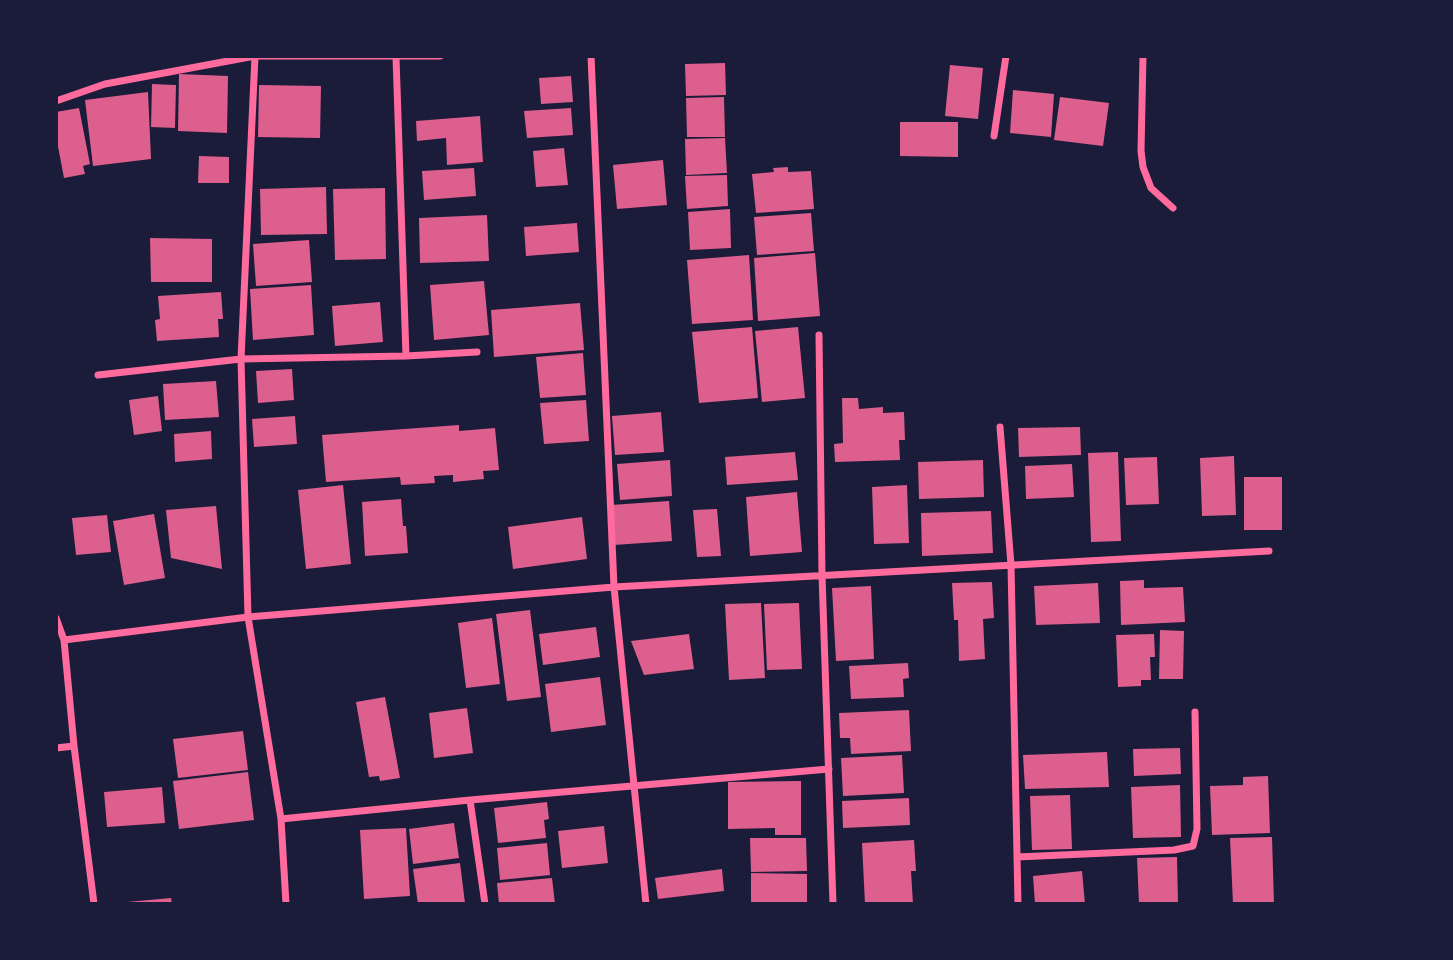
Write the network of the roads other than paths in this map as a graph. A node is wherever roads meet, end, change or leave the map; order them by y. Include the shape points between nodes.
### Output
1 (255, 56) edge
2 (440, 56) edge
3 (591, 56) edge
4 (1006, 56) edge
5 (1143, 56) edge
6 (397, 57) edge
7 (56, 101) edge
8 (994, 136) dead end
9 (1173, 208) dead end
10 (819, 335) dead end
11 (477, 352) dead end
12 (406, 356) junction
13 (241, 359) junction
14 (98, 375) dead end
15 (1000, 427) dead end
16 (1269, 551) dead end
17 (1012, 565) junction
18 (822, 575) junction
19 (614, 587) junction
20 (248, 617) junction
21 (56, 618) edge
22 (64, 639) junction
23 (1195, 712) dead end
24 (74, 746) junction
25 (56, 748) edge
26 (829, 769) junction
27 (634, 786) junction
28 (470, 800) junction
29 (281, 819) junction
30 (1017, 857) junction
31 (94, 904) edge
32 (286, 904) edge
33 (485, 904) edge
34 (646, 904) edge
35 (833, 904) edge
36 (1018, 904) edge

1 - 6 street
1 - 7 street via 105,84
1 - 13 street
2 - 6 street
3 - 19 street
4 - 8 street
5 - 9 street via 1143,167 1151,188
6 - 12 street
10 - 18 street
11 - 12 street
12 - 13 street
13 - 14 street
13 - 20 street
15 - 17 street
16 - 17 street
17 - 18 street
17 - 30 street
18 - 19 street
18 - 26 street
19 - 20 street
19 - 27 street
20 - 22 street
20 - 29 street
21 - 22 street
22 - 24 street
23 - 30 street via 1197,829 1193,846
24 - 25 street
24 - 31 street
26 - 27 street
26 - 35 street
27 - 28 street
27 - 34 street
28 - 29 street
28 - 33 street
29 - 32 street
30 - 36 street

